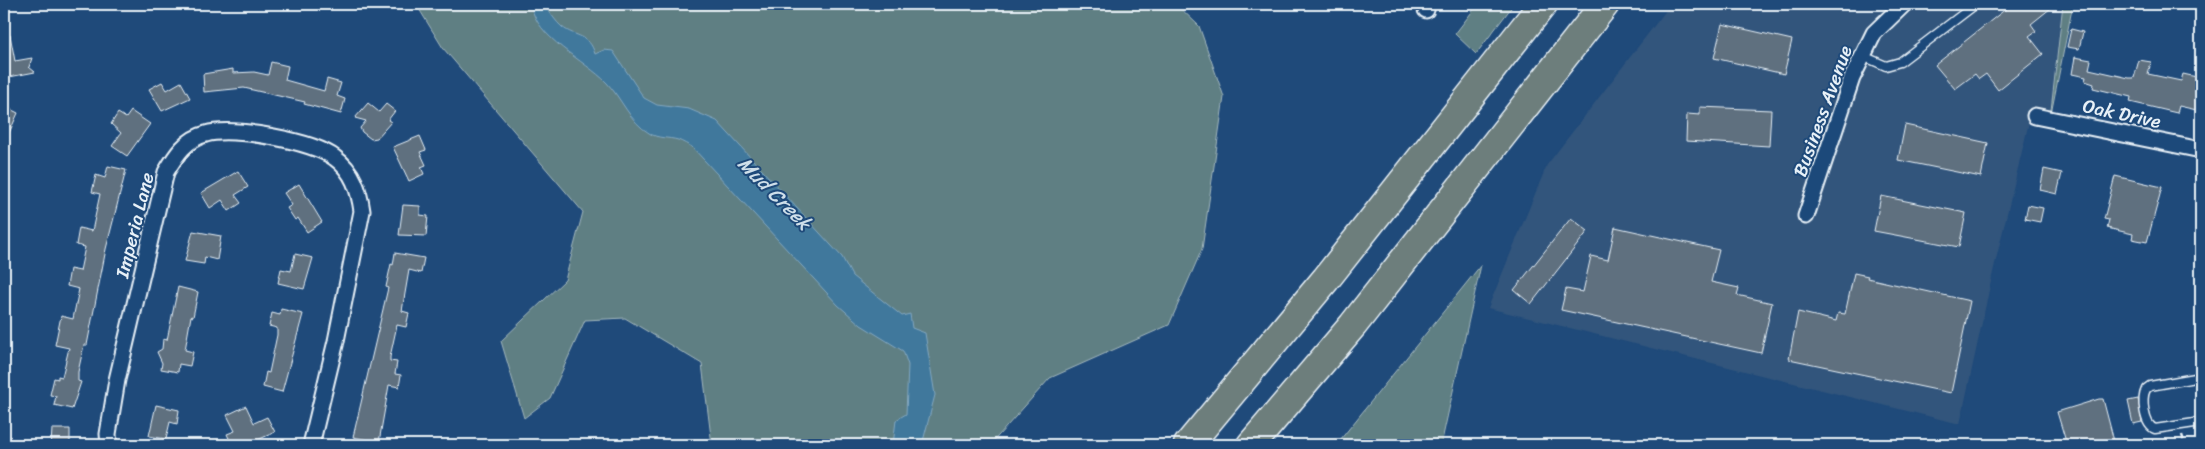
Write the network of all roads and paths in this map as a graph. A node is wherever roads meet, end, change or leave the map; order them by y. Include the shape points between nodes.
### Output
1 (1543, 4) edge
2 (1605, 4) edge
3 (1904, 4) edge
4 (1976, 4) edge
5 (1863, 56) junction
6 (2035, 116) dead end
7 (2201, 150) edge
8 (1806, 216) dead end
9 (2201, 377) edge
10 (2201, 422) edge
11 (109, 445) edge
12 (311, 445) edge
13 (1188, 445) edge
14 (1251, 445) edge

1 - 13 highway via 1326,280
2 - 14 highway via 1353,325
3 - 5 street, Business Avenue via 1874,33
4 - 5 lane via 1900,62 1886,66
5 - 8 street, Business Avenue via 1852,78
6 - 7 street, Oak Drive
9 - 10 lane via 2150,386 2143,399 2151,428
11 - 12 street, Imperia Lane via 117,380 166,172 187,143 205,134 231,130 319,149 350,173 359,190 362,211

